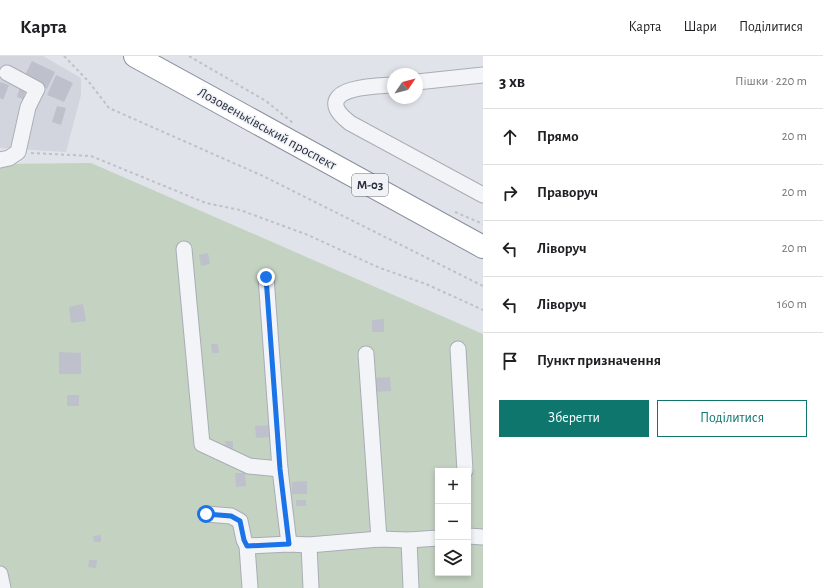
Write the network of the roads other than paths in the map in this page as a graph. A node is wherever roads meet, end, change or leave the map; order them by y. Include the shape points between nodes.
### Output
1 (135, 56) edge
2 (7, 73) dead end
3 (483, 74) edge
4 (423, 81) edge
5 (387, 86) edge
6 (0, 160) edge
7 (483, 195) edge
8 (482, 242) edge
9 (184, 249) dead end
10 (266, 277) dead end
11 (458, 349) dead end
12 (366, 354) dead end
13 (465, 468) edge
14 (280, 469) junction
15 (206, 514) dead end
16 (471, 536) edge
17 (483, 537) edge
18 (435, 538) edge
19 (379, 539) junction
20 (409, 540) junction
21 (289, 544) junction
22 (309, 545) junction
23 (247, 546) junction
24 (0, 574) edge
25 (2, 588) edge
26 (250, 588) edge
27 (311, 588) edge
28 (411, 588) edge

1 - 8 highway, Лозовеньківський проспект / М-03 via 261,126
2 - 6 street via 36,89 28,107 18,152 10,158
3 - 4 street
5 - 7 street via 351,89 339,97 337,109 350,123
9 - 14 street via 202,444 249,466
10 - 14 street
11 - 13 street
12 - 19 street
14 - 21 street
15 - 23 street via 231,516 240,521
16 - 17 street
18 - 20 street
19 - 20 street
19 - 22 street
20 - 28 street
21 - 22 street
21 - 23 street
22 - 27 street
23 - 26 street
24 - 25 street

